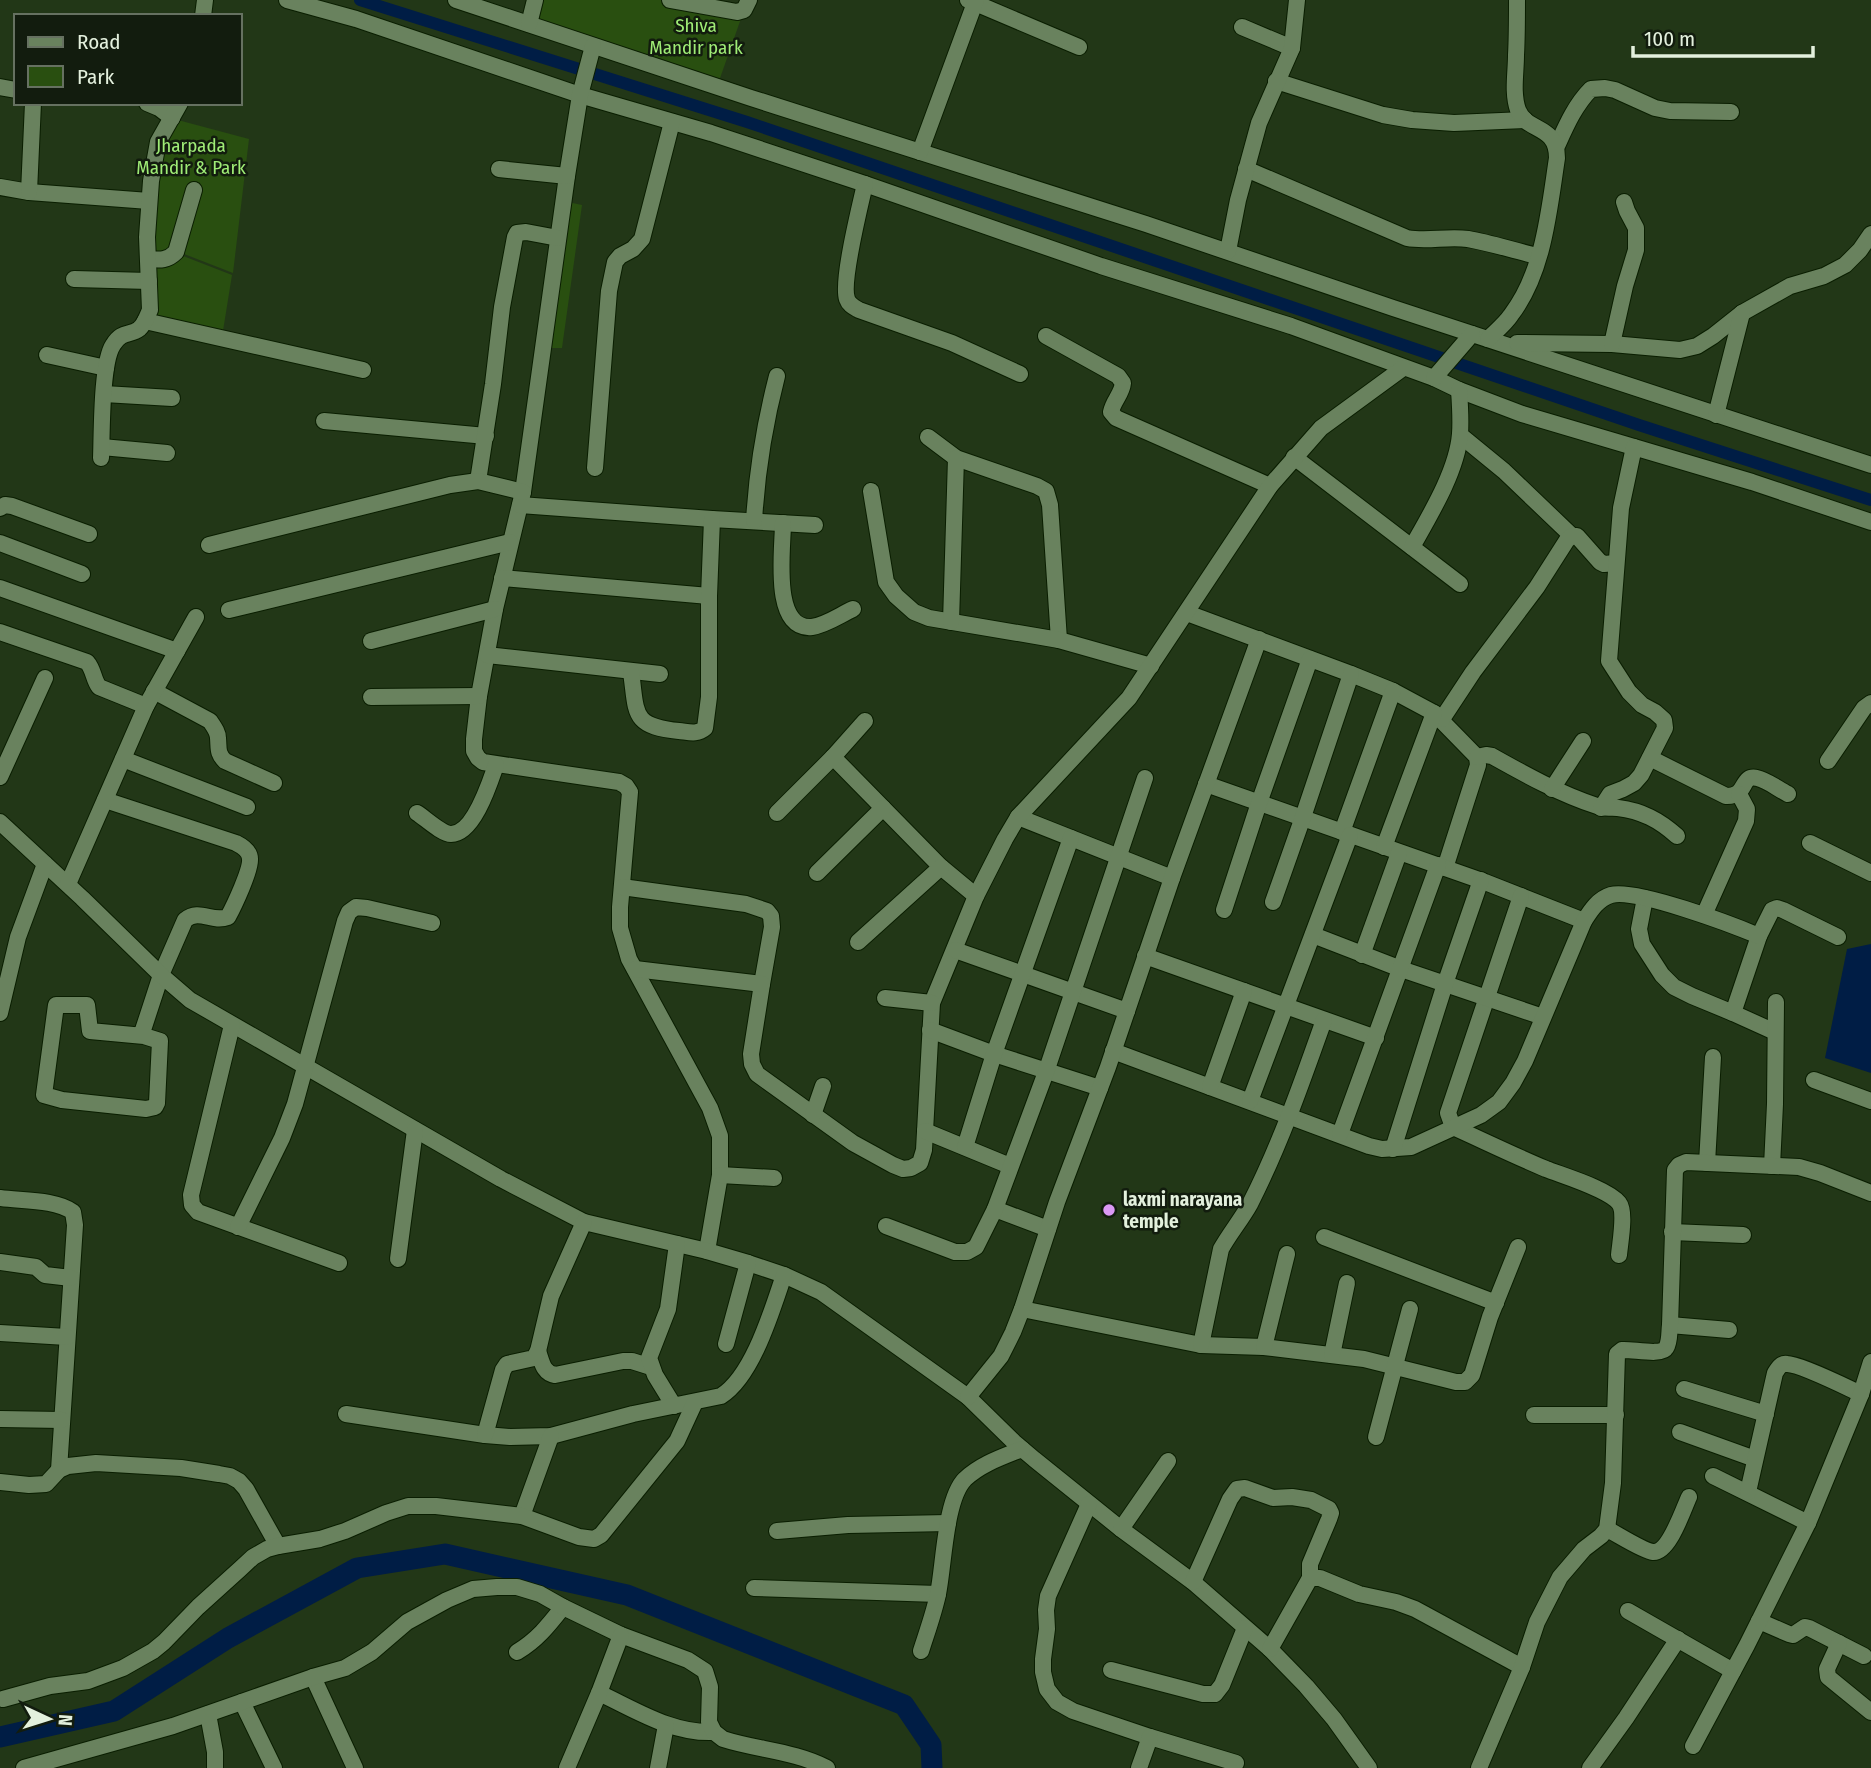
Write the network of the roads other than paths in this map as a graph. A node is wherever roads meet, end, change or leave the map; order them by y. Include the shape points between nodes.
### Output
1 (287, 0) edge
2 (456, 0) edge
3 (535, 0) edge
4 (670, 0) edge
5 (749, 0) edge
6 (1297, 0) edge
7 (1517, 0) edge
8 (973, 1) edge
9 (529, 24) junction
10 (1242, 27) dead end
11 (593, 46) junction
12 (1079, 47) dead end
13 (1292, 48) junction
14 (1276, 80) junction
15 (580, 94) junction
16 (33, 105) edge
17 (152, 105) edge
18 (176, 110) edge
19 (1731, 112) dead end
20 (1525, 120) junction
21 (672, 122) junction
22 (1558, 146) junction
23 (920, 152) junction
24 (499, 169) dead end
25 (1246, 169) junction
26 (566, 177) junction
27 (864, 184) junction
28 (0, 187) edge
29 (194, 190) dead end
30 (29, 192) junction
31 (149, 201) junction
32 (1624, 202) dead end
33 (1871, 234) edge
34 (558, 238) junction
35 (1228, 251) junction
36 (1865, 254) edge
37 (1538, 257) junction
38 (148, 259) junction
39 (74, 279) dead end
40 (149, 281) junction
41 (1742, 313) junction
42 (145, 321) junction
43 (1046, 336) dead end
44 (1467, 340) junction
45 (1494, 341) junction
46 (1612, 344) junction
47 (47, 355) dead end
48 (106, 368) junction
49 (1403, 368) junction
50 (363, 370) dead end
51 (1020, 374) dead end
52 (1436, 375) junction
53 (777, 376) dead end
54 (1459, 390) junction
55 (104, 394) junction
56 (173, 398) dead end
57 (1716, 415) junction
58 (324, 421) dead end
59 (1460, 435) junction
60 (486, 436) junction
61 (928, 437) dead end
62 (1634, 447) junction
63 (167, 453) dead end
64 (1294, 457) junction
65 (956, 458) junction
66 (1871, 465) edge
67 (595, 468) dead end
68 (478, 481) junction
69 (1270, 486) junction
70 (871, 491) dead end
71 (522, 498) junction
72 (0, 508) edge
73 (712, 519) junction
74 (754, 521) junction
75 (1871, 522) edge
76 (783, 523) junction
77 (815, 525) dead end
78 (89, 534) dead end
79 (1572, 536) junction
80 (510, 542) junction
81 (0, 543) edge
82 (209, 545) dead end
83 (1412, 547) junction
84 (1616, 563) junction
85 (82, 574) dead end
86 (502, 578) junction
87 (1460, 584) dead end
88 (0, 588) edge
89 (709, 596) junction
90 (495, 609) junction
91 (853, 609) dead end
92 (229, 610) dead end
93 (1187, 613) junction
94 (196, 617) dead end
95 (951, 622) junction
96 (0, 632) edge
97 (1259, 639) junction
98 (1059, 640) junction
99 (371, 641) dead end
100 (177, 651) junction
101 (487, 655) junction
102 (1310, 659) junction
103 (1151, 666) junction
104 (631, 672) junction
105 (660, 674) dead end
106 (1350, 674) junction
107 (45, 678) dead end
108 (1393, 691) junction
109 (479, 696) junction
110 (371, 697) dead end
111 (150, 698) junction
112 (1871, 702) edge
113 (1438, 716) junction
114 (865, 721) dead end
115 (1583, 741) dead end
116 (833, 757) junction
117 (1478, 757) junction
118 (1650, 758) junction
119 (123, 759) junction
120 (1828, 761) dead end
121 (496, 765) junction
122 (0, 777) edge
123 (1145, 778) dead end
124 (274, 783) dead end
125 (1206, 784) junction
126 (1552, 789) junction
127 (1739, 794) junction
128 (1788, 794) dead end
129 (105, 800) junction
130 (1259, 803) junction
131 (247, 807) dead end
132 (883, 808) junction
133 (1601, 808) junction
134 (417, 813) dead end
135 (777, 813) dead end
136 (1018, 817) junction
137 (1303, 817) junction
138 (0, 822) edge
139 (1346, 834) junction
140 (1677, 836) dead end
141 (1071, 838) junction
142 (1810, 843) dead end
143 (1392, 850) junction
144 (1118, 856) junction
145 (45, 864) junction
146 (941, 867) junction
147 (1441, 867) junction
148 (817, 873) dead end
149 (1871, 873) edge
150 (1172, 878) junction
151 (1481, 880) junction
152 (68, 884) junction
153 (622, 887) junction
154 (976, 896) junction
155 (1521, 896) junction
156 (1645, 898) junction
157 (1273, 902) dead end
158 (1224, 911) dead end
159 (1704, 915) junction
160 (1584, 921) junction
161 (432, 923) dead end
162 (1313, 934) junction
163 (1759, 936) junction
164 (1838, 937) dead end
165 (858, 942) dead end
166 (955, 950) junction
167 (1362, 955) junction
168 (1145, 956) junction
169 (635, 969) junction
170 (1401, 969) junction
171 (1023, 974) junction
172 (161, 975) junction
173 (762, 984) junction
174 (1445, 984) junction
175 (1244, 991) junction
176 (2, 992) edge
177 (1073, 992) junction
178 (885, 998) dead end
179 (1486, 998) junction
180 (1776, 1002) dead end
181 (932, 1003) junction
182 (1285, 1006) junction
183 (1127, 1011) junction
184 (0, 1013) edge
185 (1733, 1013) junction
186 (1544, 1017) junction
187 (1324, 1020) junction
188 (232, 1025) junction
189 (930, 1030) junction
190 (1775, 1032) junction
191 (144, 1036) junction
192 (1376, 1038) junction
193 (1113, 1051) junction
194 (994, 1054) junction
195 (1713, 1057) dead end
196 (306, 1066) junction
197 (1046, 1072) junction
198 (1814, 1080) dead end
199 (823, 1086) dead end
200 (1210, 1087) junction
201 (1100, 1088) junction
202 (1250, 1101) junction
203 (1871, 1101) edge
204 (813, 1115) junction
205 (1289, 1117) junction
206 (1453, 1127) junction
207 (415, 1130) junction
208 (925, 1131) junction
209 (1340, 1135) junction
210 (965, 1147) junction
211 (1393, 1149) junction
212 (1707, 1163) junction
213 (1010, 1166) junction
214 (1772, 1166) junction
215 (720, 1175) junction
216 (774, 1178) dead end
217 (1871, 1194) edge
218 (0, 1198) edge
219 (995, 1209) junction
220 (584, 1222) junction
221 (887, 1226) dead end
222 (239, 1227) junction
223 (1048, 1229) junction
224 (1672, 1233) junction
225 (1743, 1235) dead end
226 (1324, 1237) dead end
227 (677, 1244) junction
228 (1518, 1247) dead end
229 (707, 1251) junction
230 (1287, 1254) dead end
231 (1619, 1255) dead end
232 (398, 1259) dead end
233 (0, 1262) edge
234 (338, 1263) dead end
235 (748, 1263) junction
236 (784, 1275) junction
237 (71, 1278) junction
238 (1347, 1283) dead end
239 (1496, 1303) junction
240 (1022, 1309) junction
241 (1410, 1309) dead end
242 (1670, 1325) junction
243 (1729, 1330) dead end
244 (0, 1333) edge
245 (67, 1336) junction
246 (726, 1344) dead end
247 (1201, 1345) junction
248 (1264, 1347) junction
249 (538, 1351) junction
250 (1332, 1355) junction
251 (1871, 1362) edge
252 (651, 1367) junction
253 (1394, 1367) junction
254 (1684, 1389) dead end
255 (1861, 1394) junction
256 (971, 1400) junction
257 (695, 1402) junction
258 (674, 1406) junction
259 (1766, 1413) junction
260 (346, 1414) dead end
261 (1534, 1415) dead end
262 (1616, 1415) junction
263 (0, 1419) edge
264 (62, 1420) junction
265 (1680, 1432) dead end
266 (485, 1435) junction
267 (551, 1436) junction
268 (1376, 1437) dead end
269 (1018, 1446) junction
270 (1755, 1459) junction
271 (1168, 1461) dead end
272 (59, 1470) junction
273 (1713, 1476) dead end
274 (0, 1482) edge
275 (1748, 1492) junction
276 (1689, 1497) dead end
277 (1088, 1504) junction
278 (522, 1516) junction
279 (948, 1523) junction
280 (1808, 1523) junction
281 (1121, 1529) junction
282 (1607, 1529) junction
283 (776, 1531) dead end
284 (278, 1546) junction
285 (1310, 1578) junction
286 (1193, 1582) junction
287 (754, 1588) dead end
288 (938, 1594) junction
289 (563, 1607) junction
290 (1628, 1611) dead end
291 (1759, 1620) junction
292 (1245, 1628) junction
293 (621, 1635) junction
294 (1678, 1639) junction
295 (1838, 1647) junction
296 (1270, 1649) junction
297 (921, 1651) dead end
298 (517, 1653) dead end
299 (1864, 1656) dead end
300 (1522, 1667) junction
301 (1111, 1670) dead end
302 (1733, 1671) junction
303 (313, 1677) junction
304 (599, 1693) junction
305 (3, 1699) dead end
306 (242, 1702) junction
307 (1871, 1712) edge
308 (208, 1714) junction
309 (666, 1725) junction
310 (714, 1732) junction
311 (1150, 1737) junction
312 (1693, 1746) dead end
313 (1236, 1763) dead end
314 (48, 1765) edge
315 (24, 1768) edge
316 (215, 1768) edge
317 (274, 1768) edge
318 (355, 1768) edge
319 (567, 1768) edge
320 (658, 1768) edge
321 (827, 1768) edge
322 (1139, 1768) edge
323 (1368, 1768) edge
324 (1479, 1768) edge
325 (1590, 1768) edge

1 - 15 street
2 - 9 street
3 - 9 street
4 - 5 street via 737,12 744,10
6 - 13 street
7 - 20 street via 1515,91 1518,111
8 - 12 street
8 - 23 street
9 - 11 street
10 - 13 street
11 - 15 street
11 - 23 street
13 - 14 street
14 - 20 street via 1412,120
14 - 25 street
15 - 21 street
15 - 26 street
16 - 30 street
17 - 18 street
18 - 31 street via 159,142
19 - 22 street via 1670,111 1615,90 1591,89
20 - 22 street
21 - 27 street
21 - 67 street via 642,239 615,262
22 - 37 street
23 - 35 street
24 - 26 street
25 - 35 street
25 - 37 street via 1407,238 1468,239
26 - 34 street
27 - 49 street via 1291,326
27 - 51 street via 850,252 846,289 850,305
28 - 30 street
29 - 38 street via 176,252 170,258
30 - 31 street
31 - 38 street
32 - 46 street via 1636,228 1636,250
33 - 36 street
34 - 60 street via 526,232 515,237
34 - 71 street
35 - 44 street
36 - 41 street via 1824,276 1790,286
37 - 45 street via 1524,295
38 - 40 street
39 - 40 street
40 - 42 street via 150,310
41 - 46 street via 1697,346 1681,350
41 - 57 street
42 - 48 street via 139,329 118,338
42 - 50 street
43 - 69 street via 1118,376 1123,383 1112,405 1116,418
44 - 45 street
44 - 52 street
45 - 46 street
45 - 57 street
47 - 48 street
48 - 55 street
49 - 52 street
49 - 64 street via 1321,428
52 - 54 street
53 - 74 street via 761,445
54 - 59 street
54 - 62 street
55 - 56 street
55 - 63 street via 101,453
57 - 66 street
58 - 60 street
59 - 79 street
59 - 83 street via 1438,499
60 - 68 street
61 - 65 street
62 - 75 street
62 - 84 street
64 - 69 street
64 - 83 street
65 - 95 street
65 - 98 street via 1046,491 1051,505
68 - 71 street
68 - 82 street
69 - 93 street
70 - 95 street via 886,582 914,612
71 - 73 street
71 - 80 street
72 - 78 street via 12,506
73 - 74 street
73 - 89 street
74 - 76 street
76 - 77 street
76 - 91 street via 786,613 801,626 813,626
79 - 84 street via 1600,562
79 - 113 street
80 - 86 street
80 - 92 street
81 - 85 street
83 - 87 street
84 - 118 street via 1609,661 1629,692 1664,720 1665,729
86 - 89 street
86 - 90 street
88 - 100 street
89 - 104 street via 705,728 691,733 648,725 636,708
90 - 99 street
90 - 101 street
93 - 97 street
93 - 103 street
94 - 100 street
95 - 98 street
96 - 111 street via 87,662 99,687
97 - 102 street
97 - 125 street
98 - 103 street
100 - 111 street
101 - 104 street
101 - 109 street
102 - 106 street
102 - 130 street
103 - 136 street via 1129,698
104 - 105 street
106 - 108 street
106 - 137 street
107 - 122 street
108 - 113 street
108 - 139 street
109 - 110 street
109 - 121 street via 474,751 484,762
111 - 119 street
111 - 124 street via 210,722 225,761
112 - 120 street
113 - 117 street
113 - 143 street
114 - 116 street
115 - 126 street
116 - 132 street
116 - 135 street
117 - 126 street via 1492,756
117 - 147 street via 1476,775
118 - 127 street via 1726,796
118 - 133 street via 1634,783 1609,794
119 - 129 street
119 - 131 street
121 - 134 street via 483,803 459,832 444,832
121 - 153 street via 626,786 630,799
123 - 144 street
125 - 130 street
125 - 150 street
126 - 133 street
127 - 128 street via 1752,777
127 - 159 street via 1747,809 1746,821
129 - 152 street
129 - 172 street via 236,843 251,860 228,917 198,914 185,920
130 - 137 street
130 - 158 street
132 - 146 street
132 - 148 street
133 - 140 street via 1644,814
136 - 141 street
136 - 154 street
137 - 139 street
137 - 157 street
138 - 145 street
139 - 143 street
139 - 162 street
141 - 144 street
141 - 171 street
142 - 149 street
143 - 147 street
143 - 167 street
144 - 150 street
144 - 177 street
145 - 152 street
145 - 176 street
146 - 154 street
146 - 165 street
147 - 151 street
147 - 170 street
150 - 168 street
151 - 155 street
151 - 174 street
152 - 172 street
153 - 169 street via 620,928
153 - 173 street via 767,911 772,927
154 - 166 street
155 - 160 street
155 - 179 street
156 - 159 street
156 - 160 street via 1611,895 1595,904
156 - 185 street via 1639,929 1642,944 1662,975 1674,987
159 - 163 street
160 - 186 street
161 - 196 street via 367,908 349,912
162 - 167 street
162 - 182 street
163 - 164 street via 1777,908
163 - 185 street
166 - 171 street
166 - 181 street
167 - 170 street
168 - 175 street
168 - 183 street
169 - 173 street
169 - 215 street via 713,1115 720,1136
170 - 174 street
170 - 192 street
171 - 177 street
171 - 194 street
172 - 188 street via 190,1000
172 - 191 street
173 - 204 street via 752,1064 757,1074
174 - 179 street
174 - 211 street
175 - 182 street
175 - 200 street
176 - 184 street
177 - 183 street
177 - 197 street
178 - 181 street
179 - 186 street
179 - 206 street via 1448,1113
180 - 190 street
181 - 189 street
182 - 187 street
182 - 202 street
183 - 193 street
185 - 190 street
186 - 206 street via 1499,1102
187 - 192 street
187 - 205 street
188 - 196 street
188 - 222 street via 191,1195 198,1212
189 - 194 street
189 - 208 street
190 - 214 street
191 - 191 street via 90,1031 87,1005 56,1005 44,1095 155,1107 160,1041
192 - 209 street
193 - 200 street
193 - 201 street
194 - 197 street
194 - 210 street
195 - 212 street
196 - 207 street
196 - 222 street via 282,1138
197 - 201 street
197 - 213 street
198 - 203 street
199 - 204 street
200 - 202 street
201 - 223 street
202 - 205 street
204 - 208 street via 853,1143 904,1168 920,1163
205 - 209 street
205 - 247 street via 1251,1201 1221,1249
206 - 211 street via 1411,1147
206 - 231 street via 1619,1202
207 - 220 street
207 - 232 street
208 - 210 street
209 - 211 street
210 - 213 street
212 - 214 street
212 - 224 street via 1686,1162 1675,1170
213 - 219 street
214 - 217 street via 1799,1167
215 - 216 street
215 - 229 street
218 - 237 street via 56,1204 73,1212
219 - 221 street via 976,1247 967,1252 955,1252
219 - 223 street
220 - 227 street
220 - 249 street via 551,1296
222 - 234 street
223 - 240 street
224 - 225 street
224 - 242 street
226 - 239 street
227 - 229 street
227 - 252 street via 668,1309 649,1358
228 - 239 street
229 - 235 street
230 - 248 street
233 - 237 street
235 - 236 street
235 - 246 street
236 - 256 street via 821,1292
236 - 257 street via 755,1351 739,1377 729,1391
237 - 245 street
238 - 250 street
239 - 253 street via 1472,1375 1465,1382
240 - 247 street
240 - 256 street via 1001,1356
241 - 253 street
242 - 243 street
242 - 262 street via 1663,1351 1622,1350 1617,1354
244 - 245 street
245 - 264 street
247 - 248 street
248 - 250 street
249 - 252 street via 545,1370 555,1375 615,1362
249 - 266 street via 534,1359 507,1364 503,1370
250 - 253 street
251 - 255 street
252 - 258 street
253 - 268 street
254 - 259 street
255 - 259 street via 1786,1363 1775,1373
255 - 280 street
256 - 269 street
257 - 258 street
257 - 278 street via 677,1441 601,1535 579,1537
258 - 267 street
259 - 270 street
260 - 266 street
261 - 262 street
262 - 282 street
263 - 264 street
264 - 272 street
265 - 270 street
266 - 267 street
267 - 278 street
269 - 277 street
269 - 279 street via 963,1480
270 - 275 street
271 - 281 street
272 - 274 street via 46,1484
272 - 284 street via 96,1463 230,1476 246,1489
273 - 275 street
275 - 280 street
276 - 282 street via 1663,1549 1646,1549
277 - 281 street
277 - 311 street via 1048,1596 1043,1659 1047,1689 1056,1702 1073,1711
278 - 284 street via 408,1506 320,1539
279 - 283 street
279 - 288 street
280 - 291 street
281 - 286 street
282 - 300 street via 1563,1572 1537,1622
284 - 305 street via 253,1557 164,1642 123,1668 88,1681
285 - 286 street via 1310,1564 1329,1519 1329,1508 1311,1500 1273,1498 1245,1488 1237,1489 1230,1499
285 - 296 street
285 - 300 street via 1415,1609
286 - 292 street
287 - 288 street
288 - 297 street
289 - 293 street
289 - 298 street via 540,1635
289 - 303 street via 517,1587 473,1589 407,1622 345,1668
290 - 294 street
291 - 295 street via 1789,1634 1809,1628
291 - 302 street
292 - 296 street
292 - 301 street via 1214,1695
293 - 304 street
293 - 310 street via 705,1671
294 - 302 street
294 - 325 street
295 - 299 street
295 - 307 street via 1828,1677
296 - 323 street via 1334,1719
300 - 324 street
302 - 312 street
303 - 306 street
303 - 318 street
304 - 309 street
304 - 319 street
306 - 308 street
306 - 317 street
308 - 314 street
308 - 316 street
309 - 310 street
309 - 320 street
310 - 321 street via 723,1739
311 - 313 street
311 - 322 street
314 - 315 street

